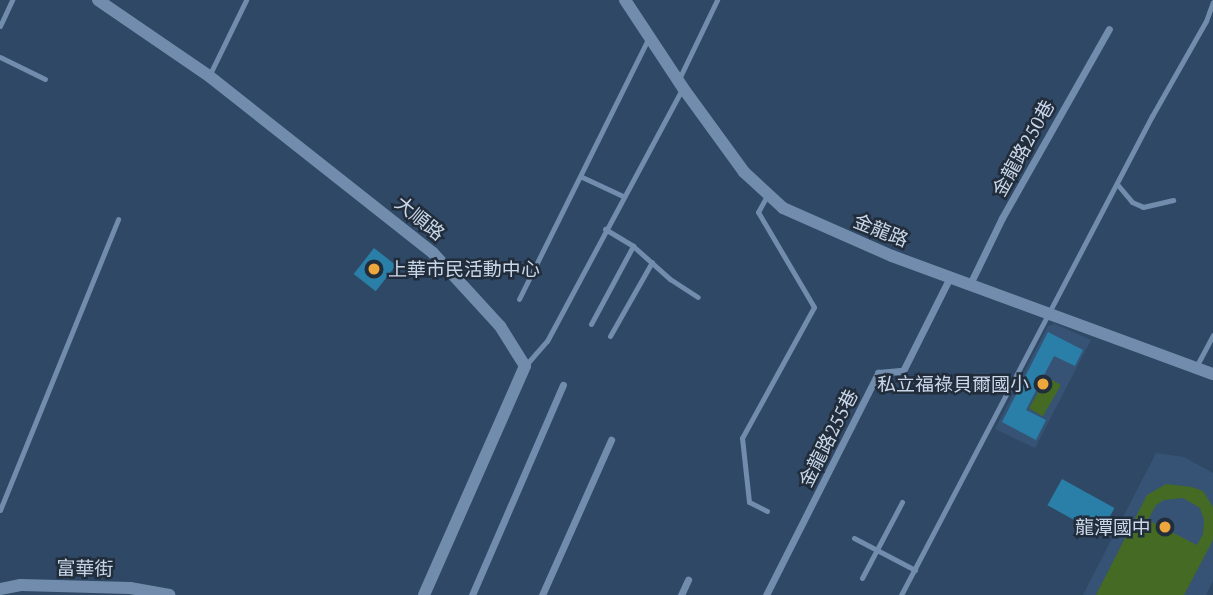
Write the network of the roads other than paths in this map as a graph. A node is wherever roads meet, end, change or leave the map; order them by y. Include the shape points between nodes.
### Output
1 (12, 0) edge
2 (98, 0) edge
3 (246, 0) edge
4 (625, 0) edge
5 (716, 0) edge
6 (1213, 2) edge
7 (0, 26) edge
8 (1109, 29) dead end
9 (649, 37) junction
10 (0, 57) edge
11 (209, 76) junction
12 (45, 79) dead end
13 (681, 85) junction
14 (582, 177) junction
15 (1117, 184) junction
16 (623, 196) junction
17 (767, 196) junction
18 (1173, 200) dead end
19 (118, 219) dead end
20 (604, 229) junction
21 (633, 246) junction
22 (652, 262) junction
23 (950, 277) junction
24 (970, 284) junction
25 (698, 297) dead end
26 (519, 299) dead end
27 (1049, 313) junction
28 (591, 324) dead end
29 (1213, 335) edge
30 (610, 337) dead end
31 (526, 366) junction
32 (1196, 367) junction
33 (1213, 374) edge
34 (563, 385) dead end
35 (611, 440) dead end
36 (902, 502) dead end
37 (0, 510) edge
38 (767, 511) dead end
39 (854, 538) dead end
40 (876, 551) junction
41 (915, 570) junction
42 (862, 578) dead end
43 (688, 580) dead end
44 (0, 589) edge
45 (169, 595) edge
46 (424, 595) edge
47 (472, 595) edge
48 (542, 595) edge
49 (681, 595) edge
50 (766, 595) edge
51 (901, 595) edge

1 - 7 lane
2 - 11 street, 大順路
3 - 11 lane
4 - 9 street, 金龍路
5 - 13 lane
6 - 15 lane
8 - 24 street, 金龍路250巷
9 - 13 street, 金龍路
9 - 14 lane
10 - 12 lane
11 - 31 street, 大順路 via 433,253 500,326
13 - 16 lane
13 - 17 street, 金龍路
14 - 16 lane
14 - 26 lane
15 - 18 lane via 1143,208
15 - 27 lane
16 - 20 lane
17 - 23 street, 金龍路 via 795,215
17 - 38 lane via 758,212 814,307 742,438 749,502
19 - 37 lane
20 - 21 lane
20 - 31 lane via 547,341
21 - 22 lane
21 - 28 lane
22 - 25 lane
22 - 30 lane
23 - 24 street, 金龍路
23 - 50 street, 金龍路255巷 via 903,370 878,373
24 - 27 street, 金龍路
27 - 32 street, 金龍路
27 - 41 lane
29 - 32 lane
31 - 46 street
32 - 33 street, 金龍路
34 - 47 street
35 - 48 street
36 - 40 lane
39 - 40 lane
40 - 41 lane
40 - 42 lane
41 - 51 lane
43 - 49 street
44 - 45 street, 富華街 via 21,584 130,588

